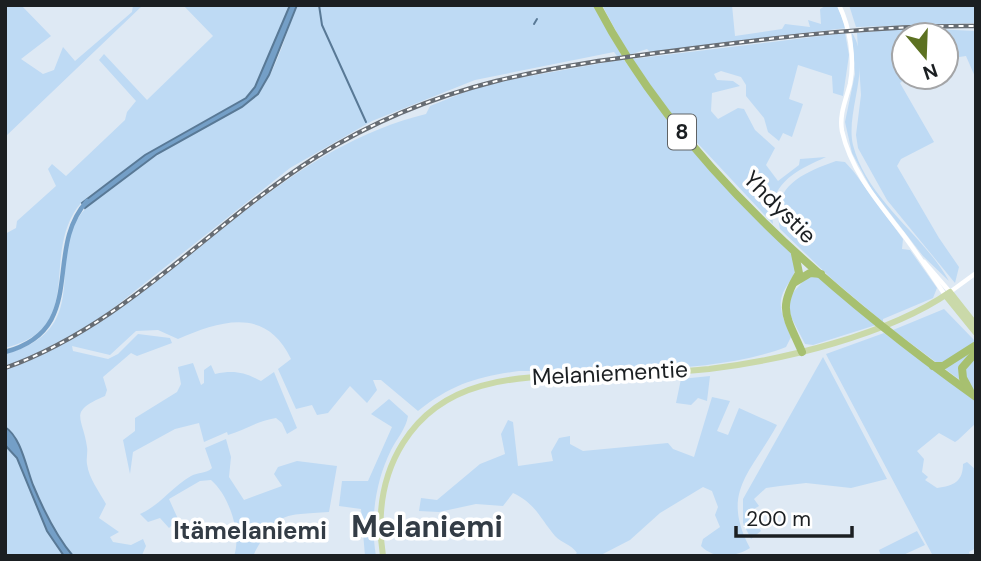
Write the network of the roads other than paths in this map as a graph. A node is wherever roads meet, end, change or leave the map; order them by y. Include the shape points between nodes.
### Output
1 (597, 5) edge
2 (839, 5) edge
3 (787, 243) junction
4 (976, 273) edge
5 (821, 274) junction
6 (793, 284) junction
7 (948, 294) junction
8 (976, 325) edge
9 (976, 333) edge
10 (976, 345) edge
11 (802, 352) junction
12 (976, 352) edge
13 (933, 366) junction
14 (975, 397) edge
15 (383, 556) edge

1 - 3 highway, Yhdystie / 8 via 669,117
2 - 7 street via 852,58 841,111 842,132 863,182
3 - 5 highway, Yhdystie / 8
3 - 6 highway via 799,263
4 - 7 street
5 - 6 highway via 810,274
5 - 13 highway, Yhdystie / 8
6 - 11 highway via 785,298 786,309
7 - 8 main road
7 - 9 main road
7 - 11 main road, Melaniementie via 870,330
10 - 13 highway via 943,366
11 - 15 main road, Melaniementie via 709,369 499,379 464,390 421,420 391,464 381,508
12 - 14 highway via 963,363 962,373
13 - 14 highway, Yhdystie / 8

